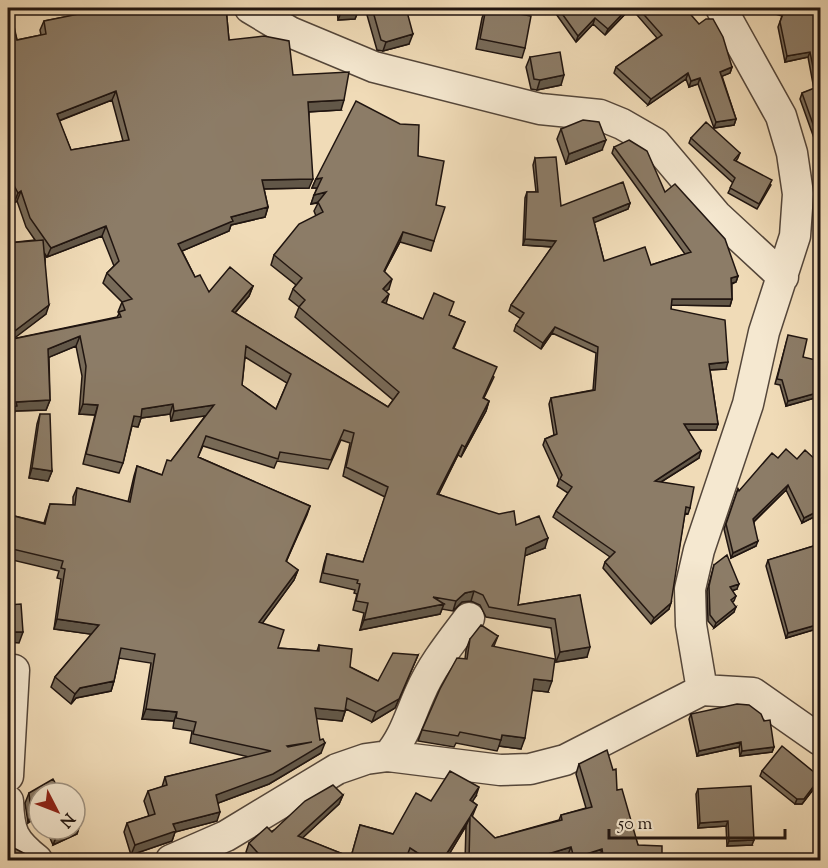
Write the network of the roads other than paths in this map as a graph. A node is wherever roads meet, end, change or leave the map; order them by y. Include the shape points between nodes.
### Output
1 (250, 8) edge
2 (720, 8) edge
3 (783, 277) junction
4 (469, 618) dead end
5 (14, 670) dead end
6 (702, 690) junction
7 (820, 740) edge
8 (388, 756) junction
9 (8, 777) edge
10 (8, 801) edge
11 (37, 861) edge
12 (171, 861) edge

1 - 3 street via 290,32 374,67 540,109 600,115 622,124 655,143 716,215
2 - 3 street via 781,117 792,153 798,194 796,225
3 - 6 street via 690,589 691,625
4 - 8 street via 438,660 419,694 403,736
5 - 9 street
6 - 7 street via 753,693
6 - 8 street via 565,760 530,769 500,770
8 - 12 street via 337,770 246,825
10 - 11 street via 9,828 19,846

